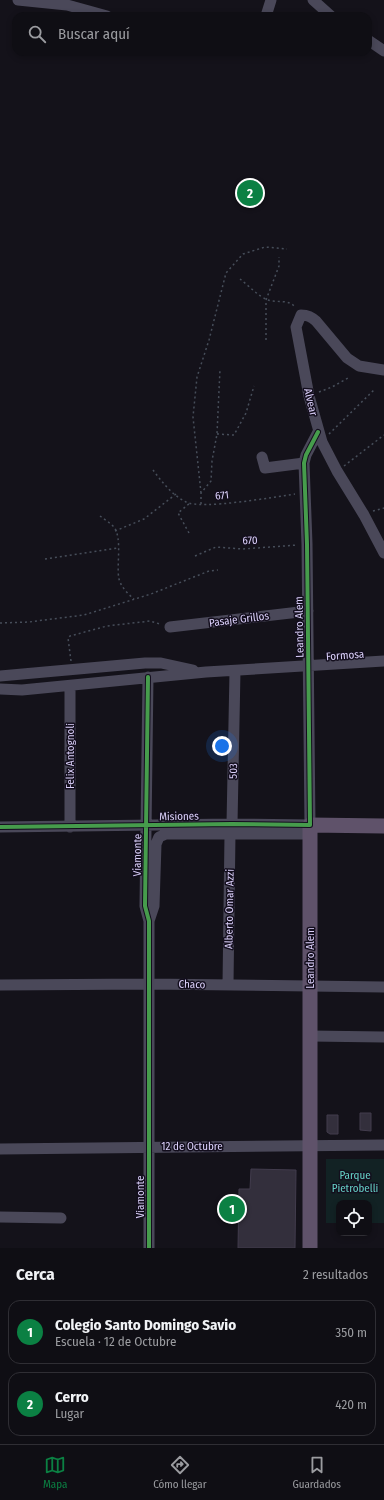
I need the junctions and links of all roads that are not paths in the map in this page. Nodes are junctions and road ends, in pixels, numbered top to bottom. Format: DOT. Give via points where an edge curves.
graph roads {
  1 [pos="18,0"];
  2 [pos="270,0"];
  3 [pos="313,0"];
  4 [pos="92,12"];
  5 [pos="267,12"];
  6 [pos="326,12"];
  7 [pos="372,43"];
  8 [pos="372,47"];
  9 [pos="382,49"];
  10 [pos="384,370"];
  11 [pos="320,437"];
  12 [pos="262,457"];
  13 [pos="304,463"];
  14 [pos="384,553"];
  15 [pos="308,611"];
  16 [pos="170,627"];
  17 [pos="384,661"];
  18 [pos="309,666"];
  19 [pos="235,670"];
  20 [pos="206,672"];
  21 [pos="0,676"];
  22 [pos="148,677"];
  23 [pos="70,686"];
  24 [pos="0,689"];
  25 [pos="147,826"];
  26 [pos="384,826"];
  27 [pos="0,827"];
  28 [pos="70,827"];
  29 [pos="231,829"];
  30 [pos="310,830"];
  31 [pos="159,837"];
  32 [pos="149,921"];
  33 [pos="149,984"];
  34 [pos="228,984"];
  35 [pos="0,985"];
  36 [pos="310,986"];
  37 [pos="384,987"];
  38 [pos="310,1036"];
  39 [pos="384,1037"];
  40 [pos="310,1145"];
  41 [pos="384,1145"];
  42 [pos="149,1146"];
  43 [pos="0,1149"];
  44 [pos="0,1217"];
  45 [pos="61,1218"];
  46 [pos="149,1248"];
  47 [pos="310,1248"];
  1 -- 4 [label="street" via="66,5"];
  2 -- 5 [label="street"];
  3 -- 6 [label="street"];
  7 -- 9 [label="street"];
  8 -- 9 [label="street"];
  10 -- 11 [label="street, Alvear" via="359,366 348,358 316,322 306,315 301,315 296,327 309,396"];
  11 -- 13 [label="street, Leandro Alem" via="306,455"];
  11 -- 14 [label="street, Alvear"];
  12 -- 13 [label="street" via="265,468"];
  13 -- 15 [label="street, Leandro Alem"];
  15 -- 16 [label="street, Pasaje Grillos"];
  15 -- 18 [label="street, Leandro Alem"];
  17 -- 18 [label="street, Formosa"];
  18 -- 19 [label="street, Formosa"];
  18 -- 30 [label="street, Leandro Alem"];
  19 -- 20 [label="street, Formosa"];
  19 -- 29 [label="street, 503"];
  20 -- 21 [label="street" via="161,663 145,663"];
  20 -- 22 [label="street, Formosa"];
  22 -- 23 [label="street, Formosa"];
  22 -- 25 [label="street, Viamonte"];
  23 -- 24 [label="street, Formosa"];
  23 -- 28 [label="street, Felix Antognoli"];
  25 -- 28 [label="street, Misiones"];
  25 -- 29 [label="street, Misiones"];
  25 -- 32 [label="street, Viamonte" via="145,906"];
  26 -- 30 [label="main road, Misiones"];
  27 -- 28 [label="street, Misiones"];
  29 -- 30 [label="street, Misiones"];
  29 -- 31 [label="street, Misiones" via="166,834"];
  29 -- 34 [label="street, Alberto Omar Azzi"];
  30 -- 36 [label="main road, Leandro Alem"];
  31 -- 32 [label="street, Viamonte" via="156,844 154,906"];
  32 -- 33 [label="street, Viamonte"];
  33 -- 34 [label="street, Chaco"];
  33 -- 35 [label="street, Chaco"];
  33 -- 42 [label="street, Viamonte"];
  34 -- 36 [label="street, Chaco"];
  36 -- 37 [label="street, Chaco"];
  36 -- 38 [label="main road, Leandro Alem"];
  38 -- 39 [label="street"];
  38 -- 40 [label="main road, Leandro Alem"];
  40 -- 41 [label="street, 12 de Octubre"];
  40 -- 42 [label="street, 12 de Octubre"];
  40 -- 47 [label="main road, Leandro Alem"];
  42 -- 43 [label="street, 12 de Octubre"];
  42 -- 46 [label="street, Viamonte"];
  44 -- 45 [label="street"];
}
